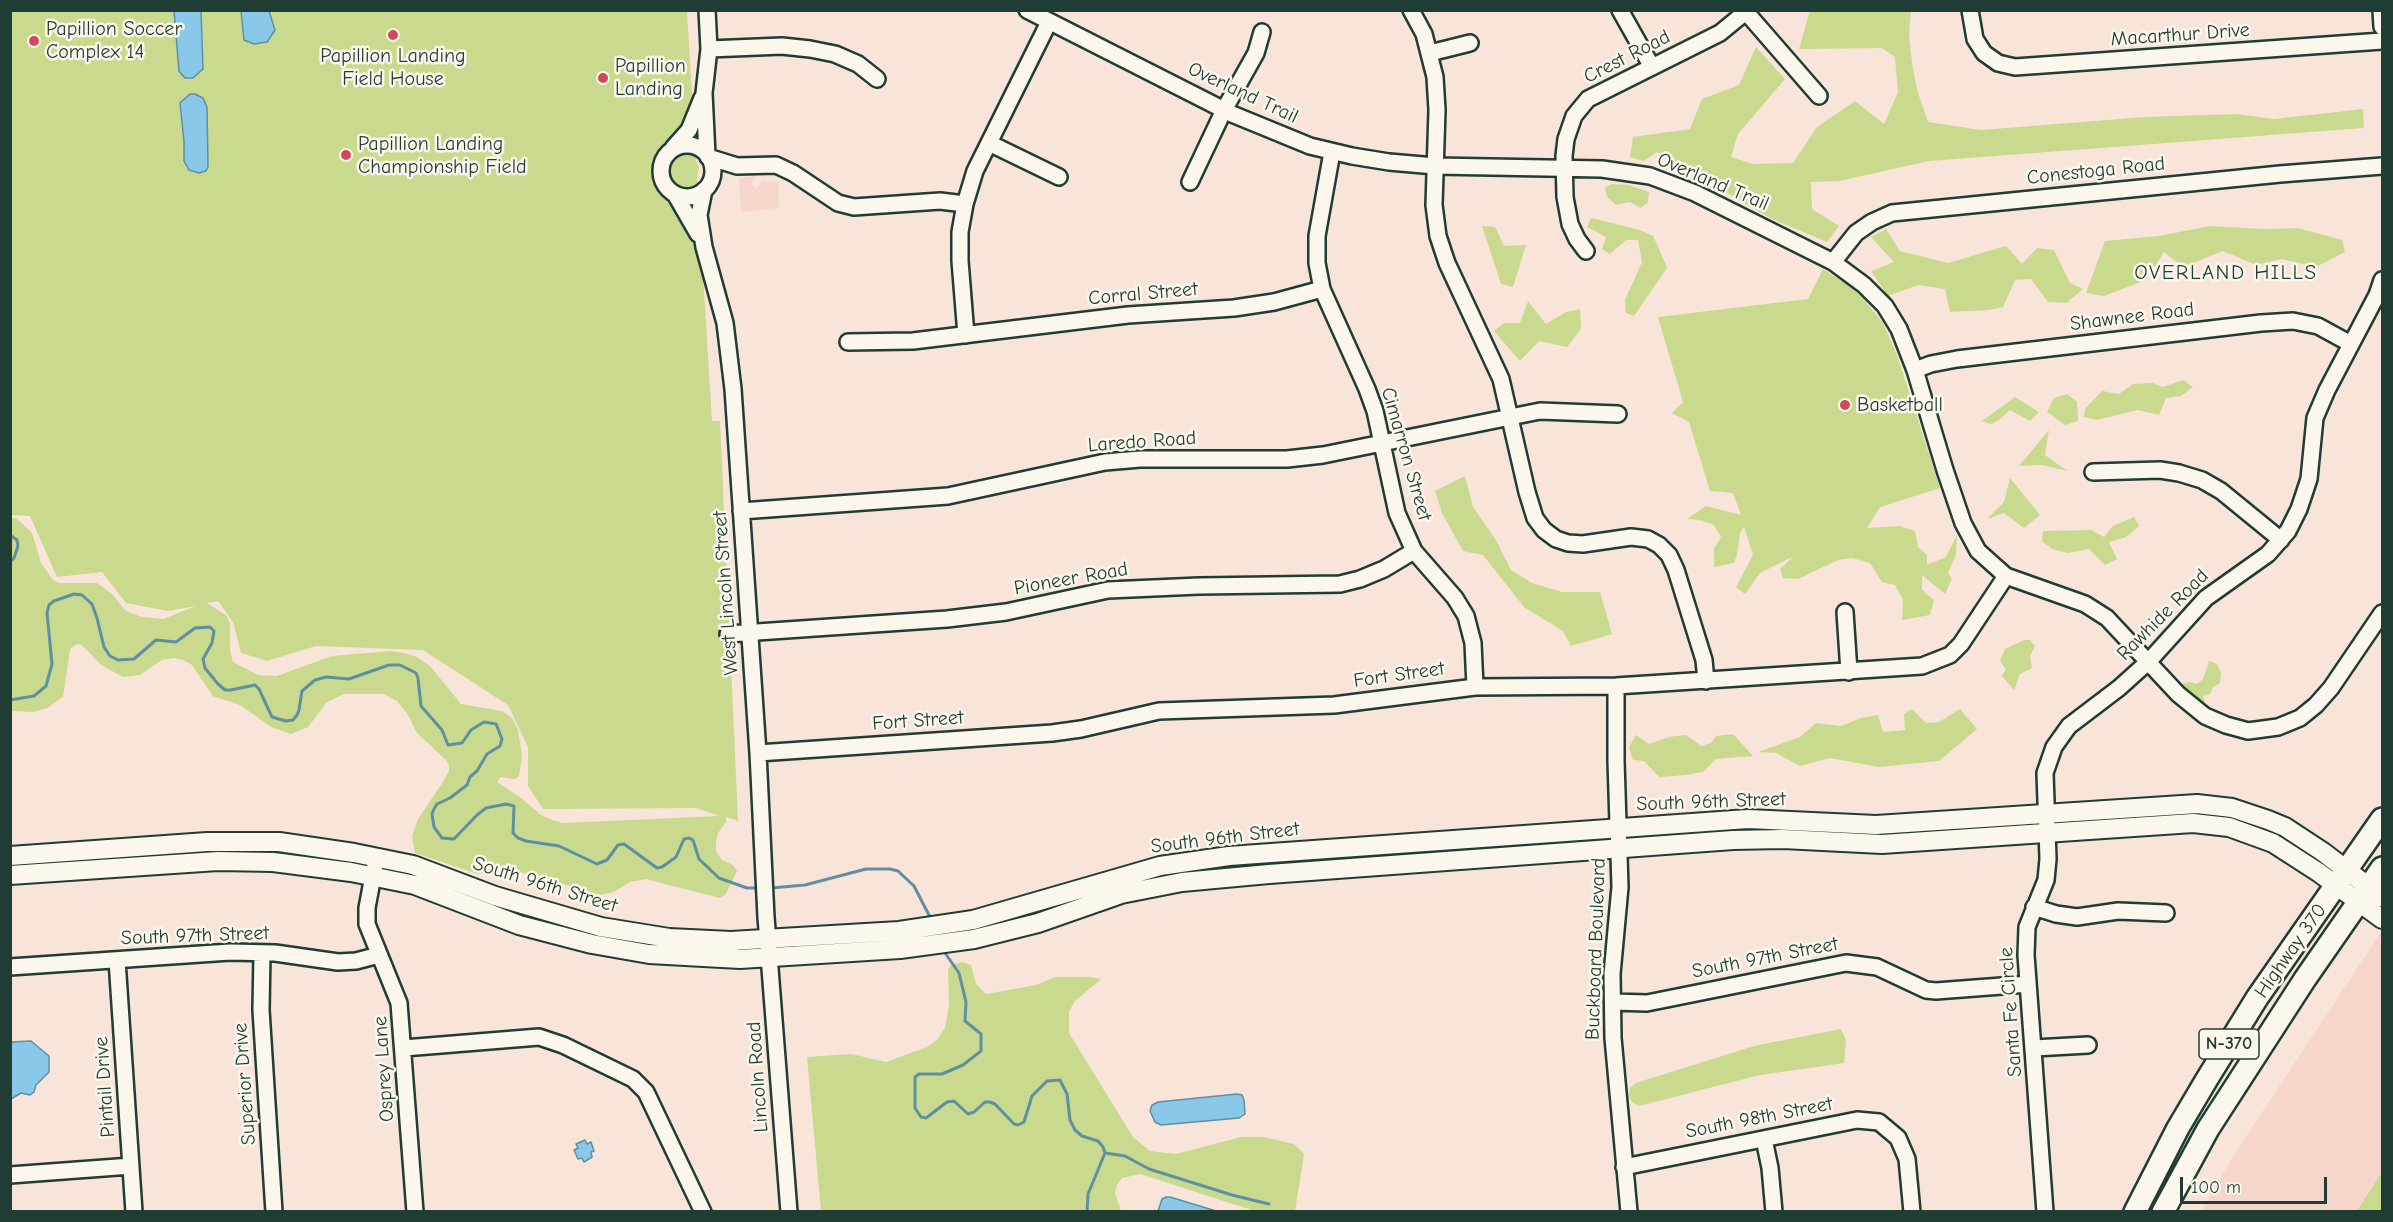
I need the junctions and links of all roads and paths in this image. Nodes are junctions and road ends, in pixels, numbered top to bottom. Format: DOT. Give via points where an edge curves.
graph roads {
  1 [pos="707,10"];
  2 [pos="1027,10"];
  3 [pos="1411,10"];
  4 [pos="1620,10"];
  5 [pos="1970,10"];
  6 [pos="2381,10"];
  7 [pos="1747,11"];
  8 [pos="1049,22"];
  9 [pos="2382,27"];
  10 [pos="1262,32"];
  11 [pos="2382,41"];
  12 [pos="1470,43"];
  13 [pos="708,49"];
  14 [pos="1430,53"];
  15 [pos="1652,67"];
  16 [pos="877,79"];
  17 [pos="704,93"];
  18 [pos="1819,96"];
  19 [pos="1224,110"];
  20 [pos="989,143"];
  21 [pos="673,148"];
  22 [pos="1332,152"];
  23 [pos="707,156"];
  24 [pos="737,166"];
  25 [pos="1436,166"];
  26 [pos="2382,166"];
  27 [pos="1563,167"];
  28 [pos="1059,177"];
  29 [pos="1190,182"];
  30 [pos="707,185"];
  31 [pos="675,194"];
  32 [pos="965,204"];
  33 [pos="704,247"];
  34 [pos="1586,251"];
  35 [pos="1833,262"];
  36 [pos="2382,280"];
  37 [pos="1322,289"];
  38 [pos="2380,296"];
  39 [pos="966,335"];
  40 [pos="848,342"];
  41 [pos="2351,344"];
  42 [pos="1915,369"];
  43 [pos="1618,414"];
  44 [pos="1510,417"];
  45 [pos="1382,445"];
  46 [pos="2093,472"];
  47 [pos="741,511"];
  48 [pos="2281,540"];
  49 [pos="1414,550"];
  50 [pos="2006,576"];
  51 [pos="1845,612"];
  52 [pos="2382,613"];
  53 [pos="750,632"];
  54 [pos="728,634"];
  55 [pos="2149,661"];
  56 [pos="1849,672"];
  57 [pos="1706,681"];
  58 [pos="1616,686"];
  59 [pos="1475,687"];
  60 [pos="758,753"];
  61 [pos="2382,819"];
  62 [pos="2046,823"];
  63 [pos="1619,828"];
  64 [pos="1620,850"];
  65 [pos="10,856"];
  66 [pos="376,858"];
  67 [pos="2382,868"];
  68 [pos="10,875"];
  69 [pos="373,876"];
  70 [pos="2356,889"];
  71 [pos="2034,907"];
  72 [pos="2166,913"];
  73 [pos="2382,919"];
  74 [pos="768,939"];
  75 [pos="262,953"];
  76 [pos="379,955"];
  77 [pos="770,957"];
  78 [pos="117,960"];
  79 [pos="10,967"];
  80 [pos="2028,984"];
  81 [pos="1613,1002"];
  82 [pos="2088,1044"];
  83 [pos="404,1048"];
  84 [pos="2034,1048"];
  85 [pos="1764,1139"];
  86 [pos="131,1166"];
  87 [pos="1624,1167"];
  88 [pos="10,1175"];
  89 [pos="134,1212"];
  90 [pos="274,1212"];
  91 [pos="415,1212"];
  92 [pos="703,1212"];
  93 [pos="789,1212"];
  94 [pos="1629,1212"];
  95 [pos="1773,1212"];
  96 [pos="1912,1212"];
  97 [pos="2045,1212"];
  98 [pos="2135,1212"];
  99 [pos="2163,1212"];
  1 -- 13 [label="street"];
  2 -- 8 [label="street, Overland Trail"];
  3 -- 14 [label="street"];
  4 -- 15 [label="street"];
  5 -- 11 [label="street, Macarthur Drive" via="1974,39 1984,53 1998,63 2015,67"];
  6 -- 9 [label="street"];
  7 -- 15 [label="street, Crest Road" via="1720,33"];
  7 -- 18 [label="street"];
  8 -- 19 [label="street, Overland Trail"];
  8 -- 20 [label="street"];
  10 -- 19 [label="street" via="1256,53"];
  12 -- 14 [label="street"];
  13 -- 16 [label="street" via="810,49 858,64"];
  13 -- 17 [label="street"];
  14 -- 25 [label="street" via="1437,110"];
  15 -- 27 [label="street, Crest Road" via="1588,99 1574,116"];
  17 -- 21 [label="street" via="689,130"];
  17 -- 23 [label="street"];
  19 -- 22 [label="street, Overland Trail" via="1276,134"];
  19 -- 29 [label="street"];
  20 -- 28 [label="street"];
  20 -- 32 [label="street"];
  21 -- 23 [label="street" via="692,146"];
  21 -- 31 [label="street" via="662,163 661,175"];
  22 -- 25 [label="street, Overland Trail"];
  22 -- 37 [label="street, Cimarron Street" via="1317,237"];
  23 -- 24 [label="street"];
  23 -- 30 [label="street" via="712,168"];
  24 -- 30 [label="street"];
  24 -- 32 [label="street" via="776,165 838,203 854,207 940,201"];
  25 -- 27 [label="street, Overland Trail"];
  25 -- 44 [label="street" via="1434,205 1438,236 1501,379"];
  26 -- 35 [label="street, Conestoga Road" via="1892,213 1856,233"];
  27 -- 34 [label="street, Crest Road" via="1570,225"];
  27 -- 35 [label="street, Overland Trail" via="1602,168 1650,176 1695,193"];
  30 -- 31 [label="street" via="687,197"];
  30 -- 33 [label="street, West Lincoln Street" via="699,215"];
  31 -- 33 [label="street, West Lincoln Street"];
  32 -- 39 [label="street" via="960,261"];
  33 -- 47 [label="street, West Lincoln Street" via="730,356"];
  35 -- 42 [label="street, Overland Trail" via="1885,306"];
  36 -- 38 [label="street, Rawhide Road"];
  37 -- 39 [label="street, Corral Street" via="1234,308 1128,315"];
  37 -- 45 [label="street, Cimarron Street" via="1367,389"];
  38 -- 41 [label="street, Rawhide Road"];
  39 -- 40 [label="street, Corral Street" via="913,342"];
  41 -- 42 [label="street, Shawnee Road" via="2318,326 2293,321 1958,359"];
  41 -- 48 [label="street, Rawhide Road" via="2315,418 2308,479 2299,509"];
  42 -- 50 [label="street, Overland Trail" via="1963,523 1978,550"];
  43 -- 44 [label="street, Laredo Road" via="1540,411"];
  44 -- 45 [label="street, Laredo Road"];
  44 -- 57 [label="street" via="1527,492 1535,518 1544,530 1568,543 1648,539 1669,555 1704,660"];
  45 -- 47 [label="street, Laredo Road" via="1287,459 1105,462 948,496"];
  45 -- 49 [label="street, Cimarron Street" via="1397,513"];
  46 -- 48 [label="street" via="2160,471 2202,480"];
  47 -- 53 [label="street, West Lincoln Street"];
  48 -- 55 [label="street, Rawhide Road" via="2268,554 2206,598"];
  49 -- 53 [label="street, Pioneer Road" via="1384,569 1340,584 1117,589 1006,612 948,619"];
  49 -- 59 [label="street, Cimarron Street" via="1466,616 1473,643"];
  50 -- 55 [label="street, Overland Trail" via="2085,604 2106,618"];
  50 -- 56 [label="street, Fort Street" via="1970,634 1950,655 1922,666"];
  51 -- 56 [label="street"];
  52 -- 55 [label="street, Overland Trail" via="2316,705 2300,718 2278,727 2248,730 2205,716 2178,694"];
  53 -- 54 [label="street, Pioneer Road"];
  53 -- 60 [label="street, West Lincoln Street"];
  55 -- 62 [label="street, Rawhide Road" via="2069,726 2054,747 2045,773"];
  56 -- 57 [label="street, Fort Street"];
  57 -- 58 [label="street, Fort Street"];
  58 -- 59 [label="street, Fort Street"];
  58 -- 63 [label="street, Buckboard Boulevard"];
  59 -- 60 [label="street, Fort Street" via="1334,705 1159,711 1052,733"];
  60 -- 74 [label="street, West Lincoln Street"];
  61 -- 70 [label="highway, Highway 370 / N-370"];
  62 -- 63 [label="main road, South 96th Street" via="1876,825 1748,819"];
  62 -- 64 [label="main road, South 96th Street" via="1882,844 1733,840"];
  62 -- 70 [label="main road, South 96th Street" via="2174,805 2216,805 2285,827"];
  62 -- 71 [label="street, Santa Fe Circle" via="2046,880"];
  63 -- 64 [label="street, Buckboard Boulevard"];
  63 -- 74 [label="main road, South 96th Street" via="1229,856 1160,866 973,920 899,931"];
  64 -- 77 [label="main road, South 96th Street" via="1182,882 1121,894 1038,923 974,939 900,949"];
  64 -- 81 [label="street, Buckboard Boulevard"];
  65 -- 66 [label="main road, South 96th Street" via="207,842 267,842"];
  66 -- 69 [label="street, Osprey Lane"];
  66 -- 74 [label="main road, South 96th Street" via="413,865 495,896 634,934 704,941"];
  67 -- 70 [label="highway, Highway 370 / N-370"];
  68 -- 69 [label="main road, South 96th Street" via="218,861 273,862"];
  69 -- 76 [label="street, Osprey Lane" via="367,924"];
  69 -- 77 [label="main road, South 96th Street" via="415,885 519,925 603,947 682,958"];
  70 -- 73 [label="main road, South 96th Street"];
  70 -- 98 [label="highway, Highway 370 / N-370" via="2258,998 2178,1128"];
  70 -- 99 [label="highway" via="2231,1072 2208,1129"];
  71 -- 72 [label="street" via="2077,917 2118,911"];
  71 -- 80 [label="street, Santa Fe Circle" via="2027,927"];
  74 -- 77 [label="street, Lincoln Road"];
  75 -- 76 [label="street, South 97th Street" via="338,962"];
  75 -- 78 [label="street, South 97th Street"];
  75 -- 90 [label="street, Superior Drive" via="261,1010"];
  76 -- 83 [label="street, Osprey Lane" via="399,1003"];
  77 -- 93 [label="street, Lincoln Road"];
  78 -- 79 [label="street, South 97th Street"];
  78 -- 86 [label="street, Pintail Drive"];
  80 -- 81 [label="street, South 97th Street" via="1926,990 1877,967 1846,963 1656,1001"];
  80 -- 84 [label="street, Santa Fe Circle"];
  81 -- 87 [label="street, Buckboard Boulevard"];
  82 -- 84 [label="street"];
  83 -- 91 [label="street, Osprey Lane"];
  83 -- 92 [label="street" via="539,1037 639,1083"];
  84 -- 97 [label="street, Santa Fe Circle"];
  85 -- 87 [label="street, South 98th Street"];
  85 -- 95 [label="street"];
  85 -- 96 [label="street, South 98th Street" via="1857,1120 1879,1122 1898,1138 1907,1159"];
  86 -- 88 [label="street"];
  86 -- 89 [label="street, Pintail Drive"];
  87 -- 94 [label="street, Buckboard Boulevard"];
}
